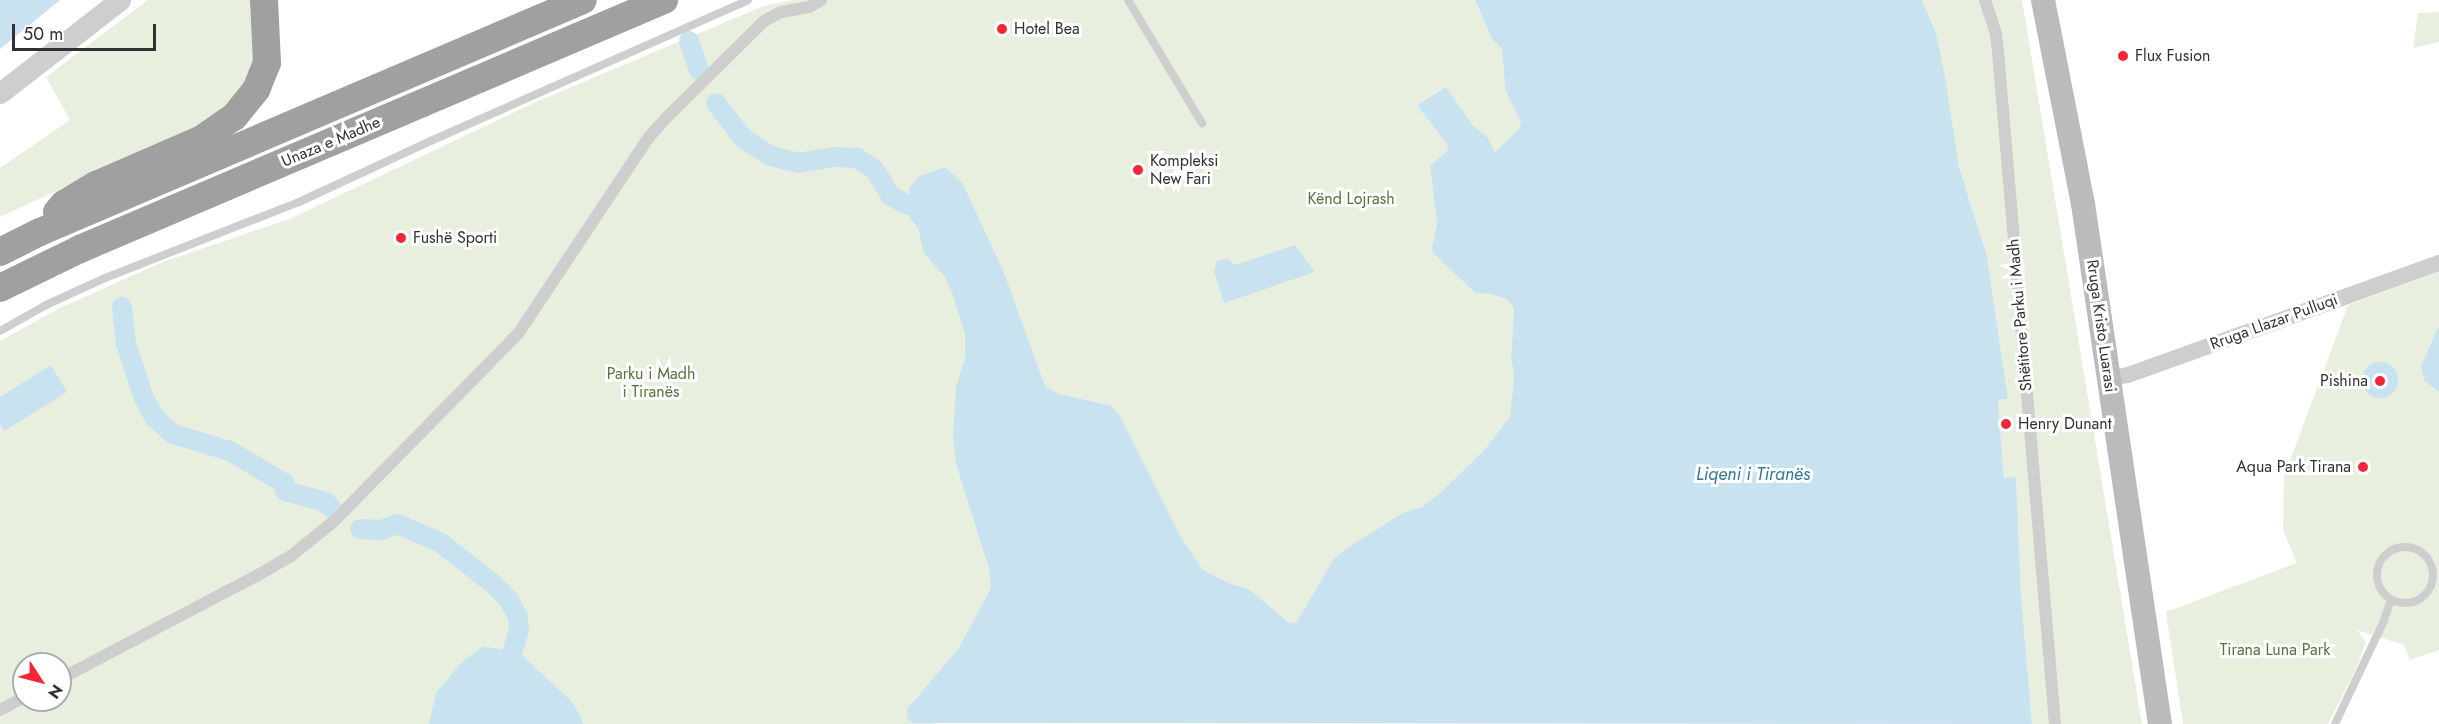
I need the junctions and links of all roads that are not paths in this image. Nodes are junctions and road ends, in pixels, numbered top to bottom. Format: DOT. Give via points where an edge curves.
graph roads {
  1 [pos="120,0"];
  2 [pos="264,0"];
  3 [pos="583,0"];
  4 [pos="664,0"];
  5 [pos="748,0"];
  6 [pos="821,0"];
  7 [pos="1128,0"];
  8 [pos="1985,0"];
  9 [pos="2043,0"];
  10 [pos="0,93"];
  11 [pos="1202,123"];
  12 [pos="299,202"];
  13 [pos="304,213"];
  14 [pos="16,240"];
  15 [pos="2439,263"];
  16 [pos="0,288"];
  17 [pos="0,331"];
  18 [pos="2108,379"];
  19 [pos="2391,600"];
  20 [pos="72,673"];
  21 [pos="2055,724"];
  22 [pos="2160,724"];
  23 [pos="2335,724"];
  1 -- 10 [label="street"];
  2 -- 14 [label="highway" via="267,63 256,90 234,117 202,139 96,185"];
  3 -- 14 [label="highway, Unaza e Madhe"];
  4 -- 16 [label="highway, Unaza e Madhe" via="124,230"];
  5 -- 12 [label="lane"];
  6 -- 20 [label="street" via="764,21 665,119 649,137 518,334 333,522 291,556"];
  7 -- 11 [label="lane"];
  8 -- 21 [label="street, Shëtitore Parku i Madh" via="1998,52"];
  9 -- 18 [label="main road, Rruga Kristo Luarasi" via="2077,166"];
  12 -- 13 [label="lane"];
  12 -- 17 [label="lane" via="105,278"];
  15 -- 18 [label="street, Rruga Llazar Pulluqi"];
  18 -- 22 [label="main road, Rruga Kristo Luarasi"];
  19 -- 19 [label="lane" via="2414,602 2431,587 2431,564 2420,551 2394,549 2381,561 2378,583"];
  19 -- 23 [label="lane"];
}
